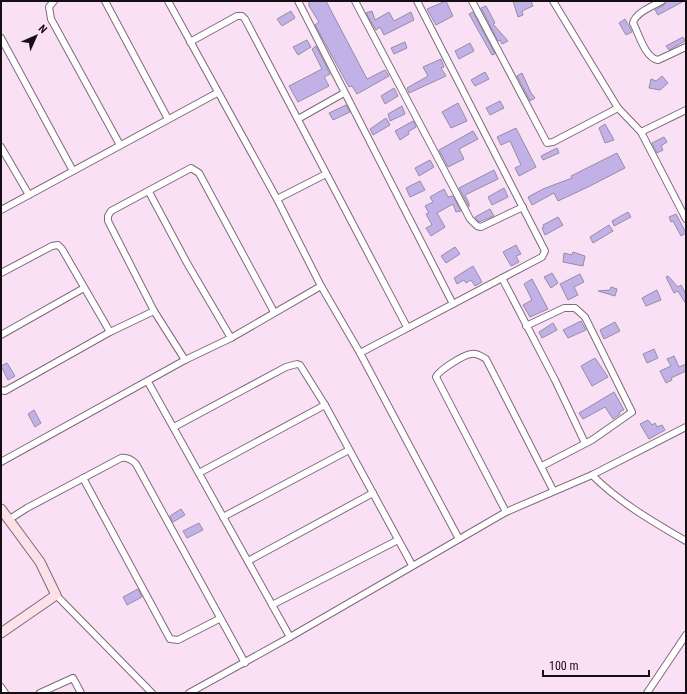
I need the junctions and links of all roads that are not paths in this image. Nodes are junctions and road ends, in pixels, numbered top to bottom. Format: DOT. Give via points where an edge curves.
graph roads {
  1 [pos="54,1"];
  2 [pos="105,1"];
  3 [pos="168,1"];
  4 [pos="298,1"];
  5 [pos="355,1"];
  6 [pos="417,1"];
  7 [pos="472,1"];
  8 [pos="662,1"];
  9 [pos="554,2"];
  10 [pos="1,38"];
  11 [pos="190,42"];
  12 [pos="686,47"];
  13 [pos="217,93"];
  14 [pos="344,93"];
  15 [pos="618,108"];
  16 [pos="686,110"];
  17 [pos="168,119"];
  18 [pos="298,119"];
  19 [pos="641,132"];
  20 [pos="120,145"];
  21 [pos="1,147"];
  22 [pos="73,171"];
  23 [pos="326,174"];
  24 [pos="149,192"];
  25 [pos="29,194"];
  26 [pos="277,199"];
  27 [pos="523,207"];
  28 [pos="1,210"];
  29 [pos="686,219"];
  30 [pos="1,273"];
  31 [pos="502,278"];
  32 [pos="321,286"];
  33 [pos="84,288"];
  34 [pos="453,304"];
  35 [pos="154,311"];
  36 [pos="274,312"];
  37 [pos="526,326"];
  38 [pos="406,327"];
  39 [pos="110,332"];
  40 [pos="1,335"];
  41 [pos="231,338"];
  42 [pos="360,353"];
  43 [pos="185,360"];
  44 [pos="148,382"];
  45 [pos="1,390"];
  46 [pos="325,405"];
  47 [pos="686,426"];
  48 [pos="174,427"];
  49 [pos="585,444"];
  50 [pos="349,450"];
  51 [pos="1,462"];
  52 [pos="542,466"];
  53 [pos="199,473"];
  54 [pos="592,475"];
  55 [pos="83,478"];
  56 [pos="553,490"];
  57 [pos="373,493"];
  58 [pos="1,509"];
  59 [pos="506,512"];
  60 [pos="224,517"];
  61 [pos="8,520"];
  62 [pos="459,539"];
  63 [pos="398,540"];
  64 [pos="686,541"];
  65 [pos="248,561"];
  66 [pos="412,565"];
  67 [pos="56,595"];
  68 [pos="272,605"];
  69 [pos="219,619"];
  70 [pos="1,633"];
  71 [pos="686,635"];
  72 [pos="290,637"];
  73 [pos="244,663"];
  74 [pos="1,687"];
  75 [pos="5,693"];
  76 [pos="40,693"];
  77 [pos="81,693"];
  78 [pos="152,693"];
  79 [pos="189,693"];
  80 [pos="647,693"];
  1 -- 20 [label="street" via="49,7 51,19"];
  2 -- 17 [label="street"];
  3 -- 11 [label="street"];
  4 -- 14 [label="street"];
  5 -- 27 [label="street" via="470,219 481,227"];
  6 -- 27 [label="street"];
  7 -- 15 [label="street" via="548,143"];
  8 -- 12 [label="street" via="642,12 634,20 648,54 658,60"];
  9 -- 15 [label="street"];
  10 -- 22 [label="street"];
  11 -- 13 [label="street"];
  11 -- 18 [label="street" via="242,16"];
  13 -- 17 [label="street"];
  13 -- 26 [label="street"];
  14 -- 18 [label="street"];
  14 -- 34 [label="street"];
  15 -- 19 [label="street"];
  16 -- 19 [label="street"];
  17 -- 20 [label="street"];
  18 -- 23 [label="street"];
  19 -- 29 [label="street"];
  20 -- 22 [label="street"];
  21 -- 25 [label="street"];
  22 -- 25 [label="street"];
  23 -- 26 [label="street"];
  23 -- 38 [label="street"];
  24 -- 35 [label="street" via="111,211 108,221"];
  24 -- 36 [label="street" via="190,168 197,170"];
  24 -- 41 [label="street"];
  25 -- 28 [label="street"];
  26 -- 32 [label="street"];
  27 -- 31 [label="street" via="545,251 542,257"];
  30 -- 33 [label="street" via="58,245"];
  31 -- 34 [label="street"];
  31 -- 37 [label="street"];
  32 -- 36 [label="street"];
  32 -- 42 [label="street"];
  33 -- 39 [label="street"];
  33 -- 40 [label="street"];
  34 -- 38 [label="street"];
  35 -- 39 [label="street"];
  35 -- 43 [label="street"];
  36 -- 41 [label="street"];
  37 -- 49 [label="street"];
  37 -- 49 [label="street" via="564,308 575,308 585,317 632,412"];
  38 -- 42 [label="street"];
  39 -- 45 [label="street" via="5,391"];
  41 -- 43 [label="street"];
  42 -- 62 [label="street"];
  43 -- 44 [label="street"];
  44 -- 48 [label="street"];
  44 -- 51 [label="street"];
  46 -- 48 [label="street" via="303,367 297,364 286,367"];
  46 -- 50 [label="street"];
  46 -- 53 [label="street"];
  47 -- 54 [label="street"];
  48 -- 53 [label="street"];
  49 -- 52 [label="street"];
  50 -- 57 [label="street"];
  50 -- 60 [label="street"];
  52 -- 56 [label="street"];
  52 -- 59 [label="street" via="486,359 477,354 468,354 437,375"];
  53 -- 60 [label="street"];
  54 -- 56 [label="street"];
  54 -- 64 [label="street" via="618,497"];
  55 -- 61 [label="street"];
  55 -- 69 [label="street" via="121,458 126,457 136,464"];
  55 -- 69 [label="street" via="170,639 178,640"];
  56 -- 59 [label="street"];
  57 -- 63 [label="street"];
  57 -- 65 [label="street"];
  58 -- 61 [label="street"];
  59 -- 62 [label="street"];
  60 -- 65 [label="street"];
  61 -- 67 [label="street" via="40,562"];
  62 -- 66 [label="street"];
  63 -- 66 [label="street"];
  63 -- 68 [label="street"];
  65 -- 68 [label="street"];
  66 -- 72 [label="street"];
  67 -- 70 [label="street"];
  67 -- 78 [label="street"];
  68 -- 72 [label="street"];
  69 -- 73 [label="street"];
  71 -- 80 [label="street"];
  72 -- 73 [label="street"];
  73 -- 79 [label="street"];
  74 -- 75 [label="street"];
  76 -- 77 [label="street" via="73,678"];
}
